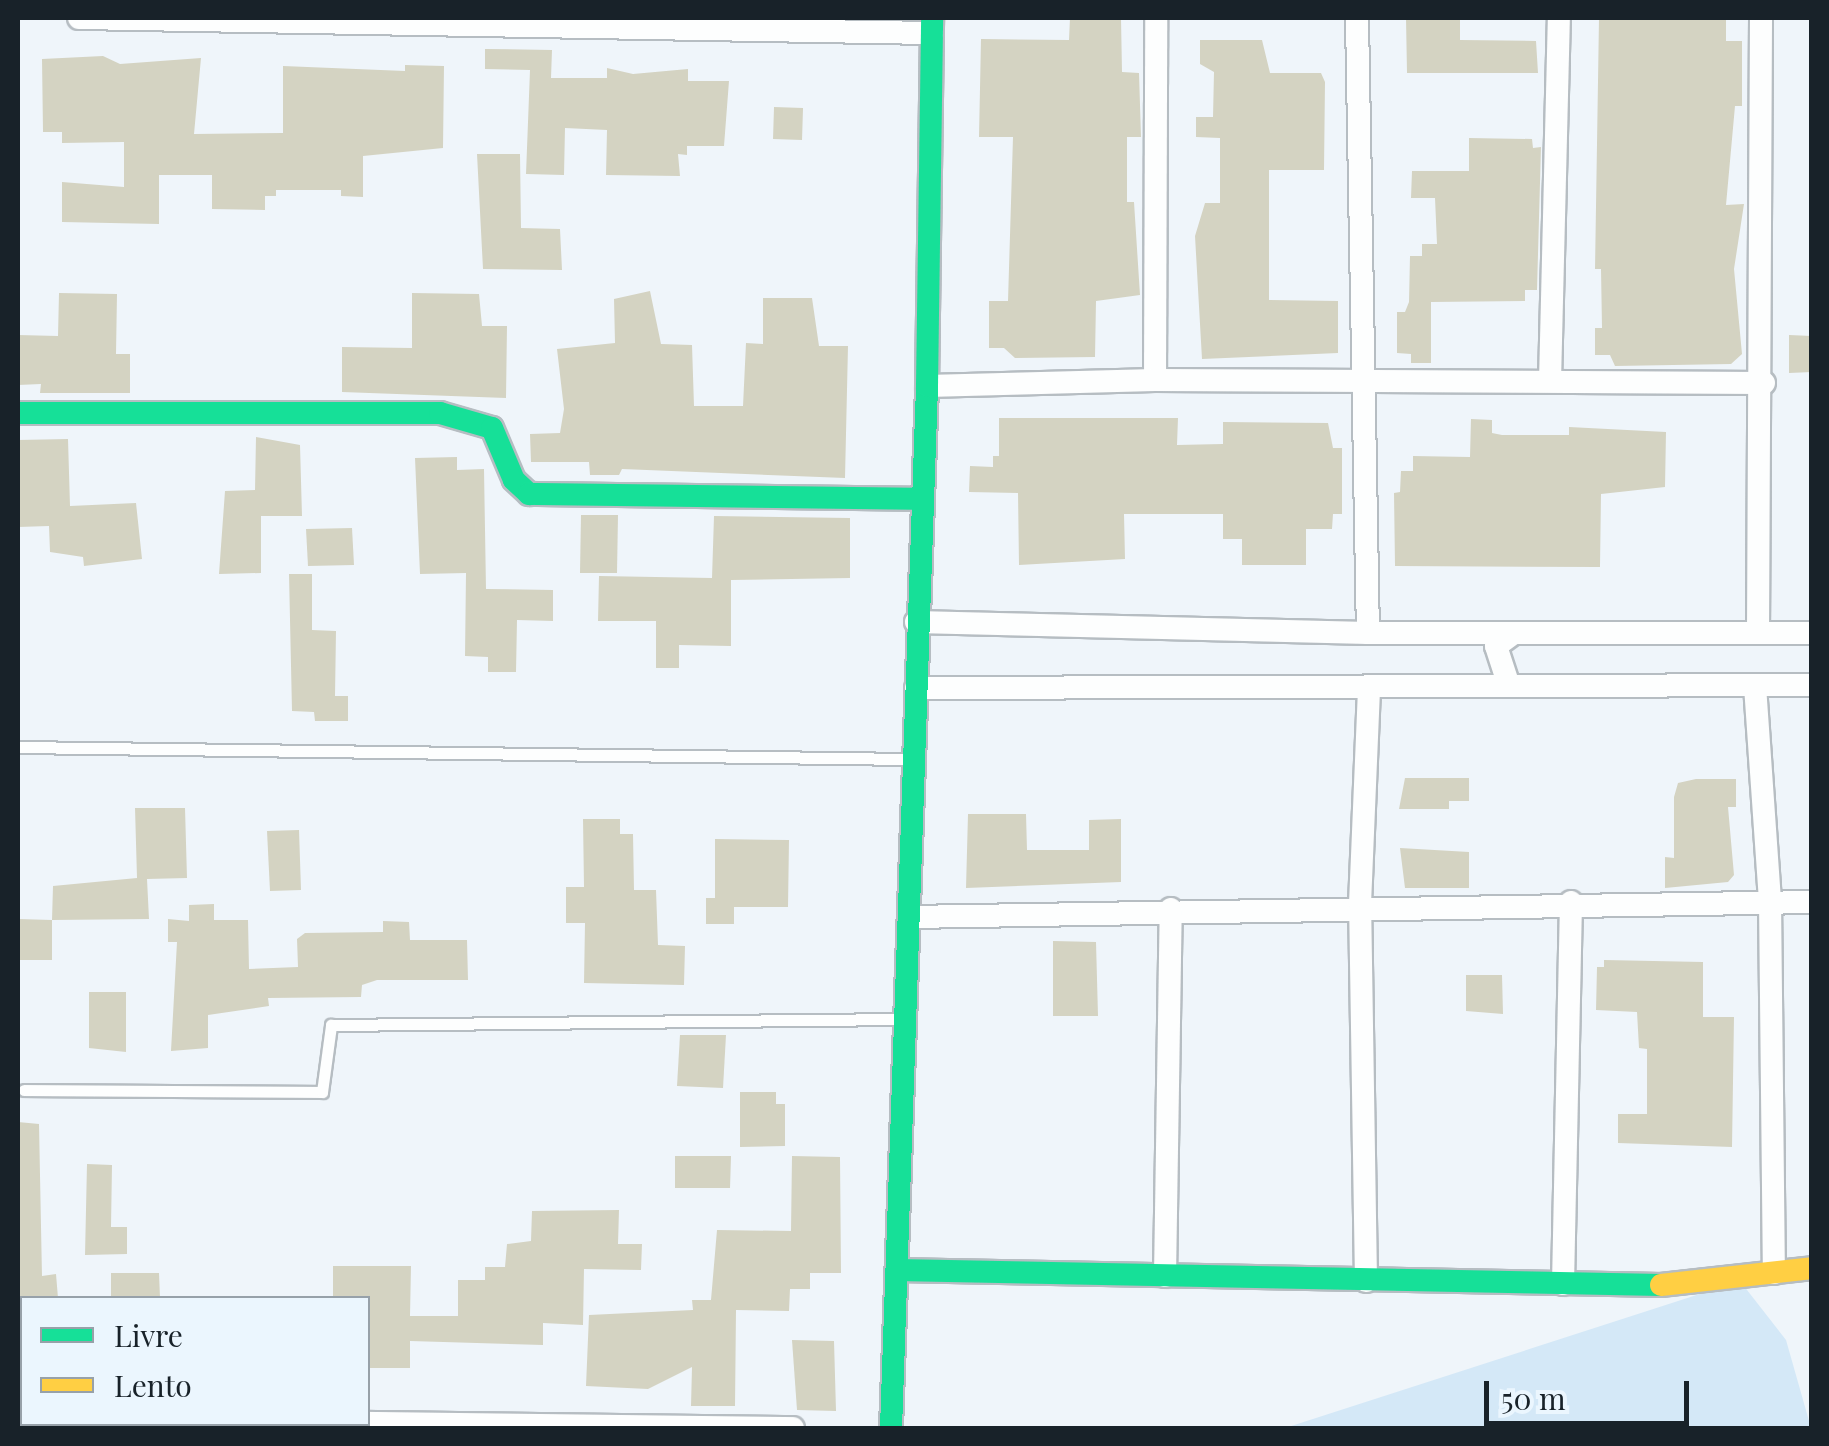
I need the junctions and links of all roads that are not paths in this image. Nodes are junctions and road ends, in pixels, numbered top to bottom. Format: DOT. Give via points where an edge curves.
graph roads {
  1 [pos="78,18"];
  2 [pos="1156,18"];
  3 [pos="1356,18"];
  4 [pos="1560,18"];
  5 [pos="1760,18"];
  6 [pos="932,25"];
  7 [pos="1155,380"];
  8 [pos="1360,381"];
  9 [pos="1550,381"];
  10 [pos="1764,382"];
  11 [pos="927,386"];
  12 [pos="18,413"];
  13 [pos="923,499"];
  14 [pos="916,622"];
  15 [pos="1368,633"];
  16 [pos="1514,633"];
  17 [pos="1758,633"];
  18 [pos="1812,633"];
  19 [pos="1812,684"];
  20 [pos="1369,686"];
  21 [pos="1509,686"];
  22 [pos="1755,686"];
  23 [pos="916,688"];
  24 [pos="18,748"];
  25 [pos="914,759"];
  26 [pos="1770,900"];
  27 [pos="1571,902"];
  28 [pos="1812,902"];
  29 [pos="1360,904"];
  30 [pos="1171,909"];
  31 [pos="909,916"];
  32 [pos="905,1019"];
  33 [pos="24,1090"];
  34 [pos="1812,1268"];
  35 [pos="896,1270"];
  36 [pos="1774,1273"];
  37 [pos="1165,1276"];
  38 [pos="1366,1281"];
  39 [pos="1563,1284"];
  40 [pos="370,1423"];
  41 [pos="794,1428"];
  42 [pos="891,1428"];
  1 -- 6 [label="street"];
  2 -- 7 [label="street"];
  3 -- 8 [label="street"];
  4 -- 9 [label="street"];
  5 -- 10 [label="street"];
  6 -- 11 [label="street"];
  7 -- 8 [label="street"];
  7 -- 11 [label="street"];
  8 -- 9 [label="street"];
  8 -- 15 [label="street"];
  9 -- 10 [label="street"];
  10 -- 17 [label="street"];
  11 -- 13 [label="street"];
  12 -- 13 [label="street" via="440,413 492,428 514,480 529,494"];
  13 -- 14 [label="street"];
  14 -- 15 [label="street"];
  14 -- 23 [label="street"];
  15 -- 16 [label="street"];
  16 -- 17 [label="street"];
  16 -- 21 [label="street" via="1496,646"];
  17 -- 18 [label="street"];
  19 -- 22 [label="street"];
  20 -- 21 [label="street"];
  20 -- 23 [label="street"];
  20 -- 29 [label="street"];
  21 -- 22 [label="street"];
  22 -- 26 [label="street"];
  23 -- 25 [label="street"];
  24 -- 25 [label="lane"];
  25 -- 31 [label="street"];
  26 -- 27 [label="street"];
  26 -- 28 [label="street"];
  26 -- 36 [label="street"];
  27 -- 29 [label="street"];
  27 -- 39 [label="street"];
  29 -- 30 [label="street"];
  29 -- 38 [label="street"];
  30 -- 31 [label="street"];
  30 -- 37 [label="street"];
  31 -- 32 [label="street"];
  32 -- 33 [label="lane" via="331,1024 322,1092"];
  32 -- 35 [label="street"];
  34 -- 36 [label="street"];
  35 -- 37 [label="street"];
  35 -- 42 [label="street"];
  36 -- 39 [label="street" via="1676,1286"];
  37 -- 38 [label="street"];
  38 -- 39 [label="street"];
  40 -- 41 [label="street"];
}
